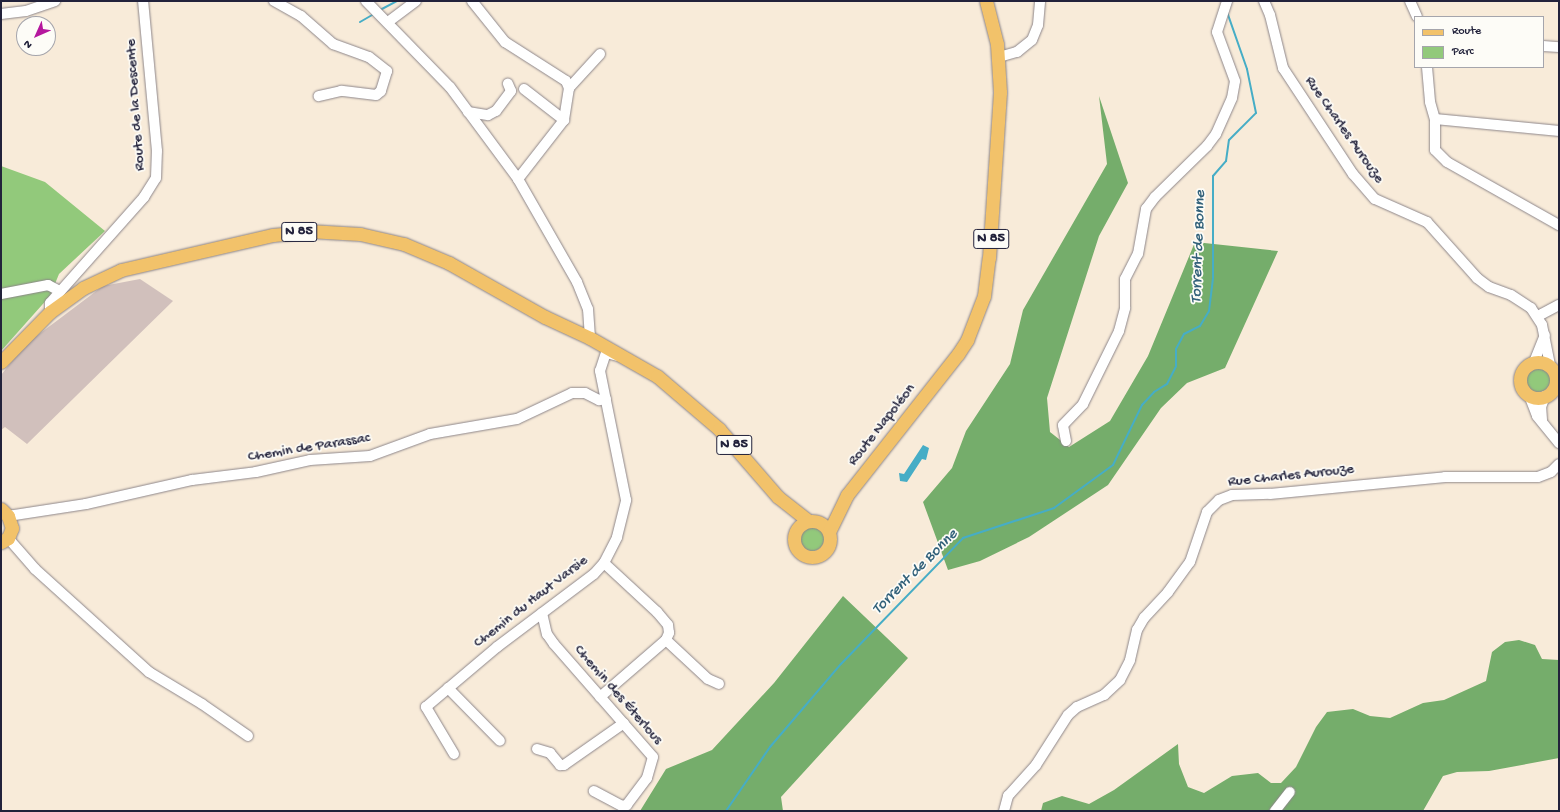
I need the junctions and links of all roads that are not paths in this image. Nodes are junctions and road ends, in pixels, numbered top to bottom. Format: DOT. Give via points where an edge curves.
graph roads {
  1 [pos="55,1"];
  2 [pos="143,1"];
  3 [pos="274,1"];
  4 [pos="366,1"];
  5 [pos="416,1"];
  6 [pos="472,1"];
  7 [pos="986,1"];
  8 [pos="1040,1"];
  9 [pos="1264,1"];
  10 [pos="1410,1"];
  11 [pos="1227,4"];
  12 [pos="1,14"];
  13 [pos="1417,16"];
  14 [pos="388,22"];
  15 [pos="1544,46"];
  16 [pos="1559,47"];
  17 [pos="998,50"];
  18 [pos="600,54"];
  19 [pos="1428,68"];
  20 [pos="508,84"];
  21 [pos="569,88"];
  22 [pos="524,89"];
  23 [pos="319,96"];
  24 [pos="468,112"];
  25 [pos="1435,119"];
  26 [pos="564,120"];
  27 [pos="1559,131"];
  28 [pos="518,179"];
  29 [pos="1559,225"];
  30 [pos="60,291"];
  31 [pos="1,294"];
  32 [pos="1559,305"];
  33 [pos="50,312"];
  34 [pos="1538,316"];
  35 [pos="545,317"];
  36 [pos="1545,335"];
  37 [pos="590,338"];
  38 [pos="605,355"];
  39 [pos="1,362"];
  40 [pos="1534,362"];
  41 [pos="639,364"];
  42 [pos="1554,370"];
  43 [pos="1552,391"];
  44 [pos="1529,395"];
  45 [pos="606,399"];
  46 [pos="685,399"];
  47 [pos="1543,426"];
  48 [pos="1066,441"];
  49 [pos="1559,443"];
  50 [pos="1559,464"];
  51 [pos="847,495"];
  52 [pos="778,497"];
  53 [pos="5,513"];
  54 [pos="812,521"];
  55 [pos="796,532"];
  56 [pos="829,532"];
  57 [pos="4,540"];
  58 [pos="604,563"];
  59 [pos="542,613"];
  60 [pos="666,640"];
  61 [pos="719,684"];
  62 [pos="448,688"];
  63 [pos="600,697"];
  64 [pos="624,723"];
  65 [pos="248,736"];
  66 [pos="500,741"];
  67 [pos="537,749"];
  68 [pos="454,754"];
  69 [pos="594,791"];
  70 [pos="1290,792"];
  71 [pos="1004,811"];
  72 [pos="1276,811"];
  1 -- 12 [label="street" via="26,11"];
  2 -- 30 [label="street, Route de la Descente" via="157,151 156,178 144,197"];
  3 -- 23 [label="street" via="301,16 333,44 369,57 387,71 381,91 376,95 341,91"];
  4 -- 14 [label="street"];
  5 -- 14 [label="street"];
  6 -- 21 [label="street" via="505,42 566,81"];
  7 -- 17 [label="main road, N 85"];
  8 -- 17 [label="street" via="1038,25 1032,40 1017,52"];
  9 -- 34 [label="street, Rue Charles Aurouze" via="1285,72 1365,190 1385,205 1427,222 1477,278 1489,287 1522,301"];
  10 -- 13 [label="street"];
  11 -- 48 [label="street" via="1217,26 1217,32 1235,81 1232,98 1216,134 1207,146 1146,209 1138,254 1124,284 1121,326 1083,404 1063,425"];
  14 -- 24 [label="street" via="436,72"];
  15 -- 16 [label="street"];
  17 -- 51 [label="main road, Route Napoléon / N 85" via="1000,84 989,258 984,296 967,340"];
  18 -- 21 [label="street"];
  19 -- 25 [label="street" via="1430,102"];
  20 -- 24 [label="street" via="512,91 496,111 488,115"];
  21 -- 26 [label="street"];
  22 -- 26 [label="street"];
  24 -- 28 [label="street"];
  25 -- 27 [label="street"];
  25 -- 29 [label="street" via="1435,150 1447,162"];
  26 -- 28 [label="street"];
  28 -- 37 [label="street" via="577,282 588,309"];
  30 -- 31 [label="street" via="48,285"];
  30 -- 33 [label="street, Route de la Descente" via="50,303"];
  32 -- 34 [label="street"];
  33 -- 35 [label="main road, N 85" via="83,288 121,270 249,239 292,232 332,231 384,238 428,253"];
  33 -- 39 [label="main road, N 85"];
  34 -- 36 [label="street, Rue Charles Aurouze"];
  35 -- 37 [label="main road, N 85"];
  35 -- 38 [label="main road, N 85"];
  36 -- 40 [label="street"];
  36 -- 42 [label="street, Rue Charles Aurouze"];
  37 -- 41 [label="main road, N 85"];
  38 -- 41 [label="street" via="609,353"];
  38 -- 45 [label="street, Chemin du Haut Varsie" via="600,371"];
  38 -- 46 [label="main road, N 85"];
  40 -- 42 [label="main road"];
  40 -- 44 [label="main road" via="1525,367 1520,376 1521,388"];
  41 -- 46 [label="main road, N 85"];
  42 -- 43 [label="main road" via="1556,381"];
  43 -- 44 [label="main road" via="1537,398"];
  43 -- 47 [label="street" via="1541,407"];
  44 -- 47 [label="street"];
  45 -- 53 [label="street, Chemin de Parassac" via="599,400 585,393 572,393 517,419 430,434 370,456 310,460 256,472 192,480 86,504"];
  45 -- 58 [label="street, Chemin du Haut Varsie" via="626,500 623,522"];
  46 -- 52 [label="main road, N 85" via="727,437"];
  47 -- 49 [label="street"];
  50 -- 71 [label="street, Rue Charles Aurouze" via="1551,472 1538,477 1430,479 1270,494 1232,495 1218,500 1207,512 1190,562 1140,624 1130,660 1120,680 1104,695 1077,707 1068,715 1036,765 1008,796"];
  51 -- 54 [label="main road, Route Napoléon / N 85"];
  51 -- 56 [label="main road, Route Napoléon / N 85"];
  52 -- 54 [label="main road, N 85"];
  52 -- 55 [label="main road, N 85"];
  53 -- 57 [label="main road" via="12,528"];
  54 -- 55 [label="main road"];
  54 -- 56 [label="main road"];
  55 -- 56 [label="main road" via="797,549 812,558 827,551 831,541"];
  57 -- 65 [label="street" via="145,669"];
  58 -- 59 [label="street, Chemin du Haut Varsie" via="594,574"];
  58 -- 60 [label="street" via="668,625"];
  59 -- 62 [label="street, Chemin du Haut Varsie"];
  59 -- 63 [label="street, Chemin des Éterlous" via="547,634"];
  60 -- 61 [label="street" via="708,679"];
  60 -- 63 [label="street"];
  62 -- 66 [label="street"];
  62 -- 68 [label="street, Chemin du Haut Varsie" via="426,707"];
  63 -- 64 [label="street, Chemin des Éterlous"];
  64 -- 67 [label="street" via="564,765 560,765 550,753"];
  64 -- 69 [label="street, Chemin des Éterlous" via="653,757 652,766 627,805 622,806"];
  70 -- 72 [label="street"];
}
